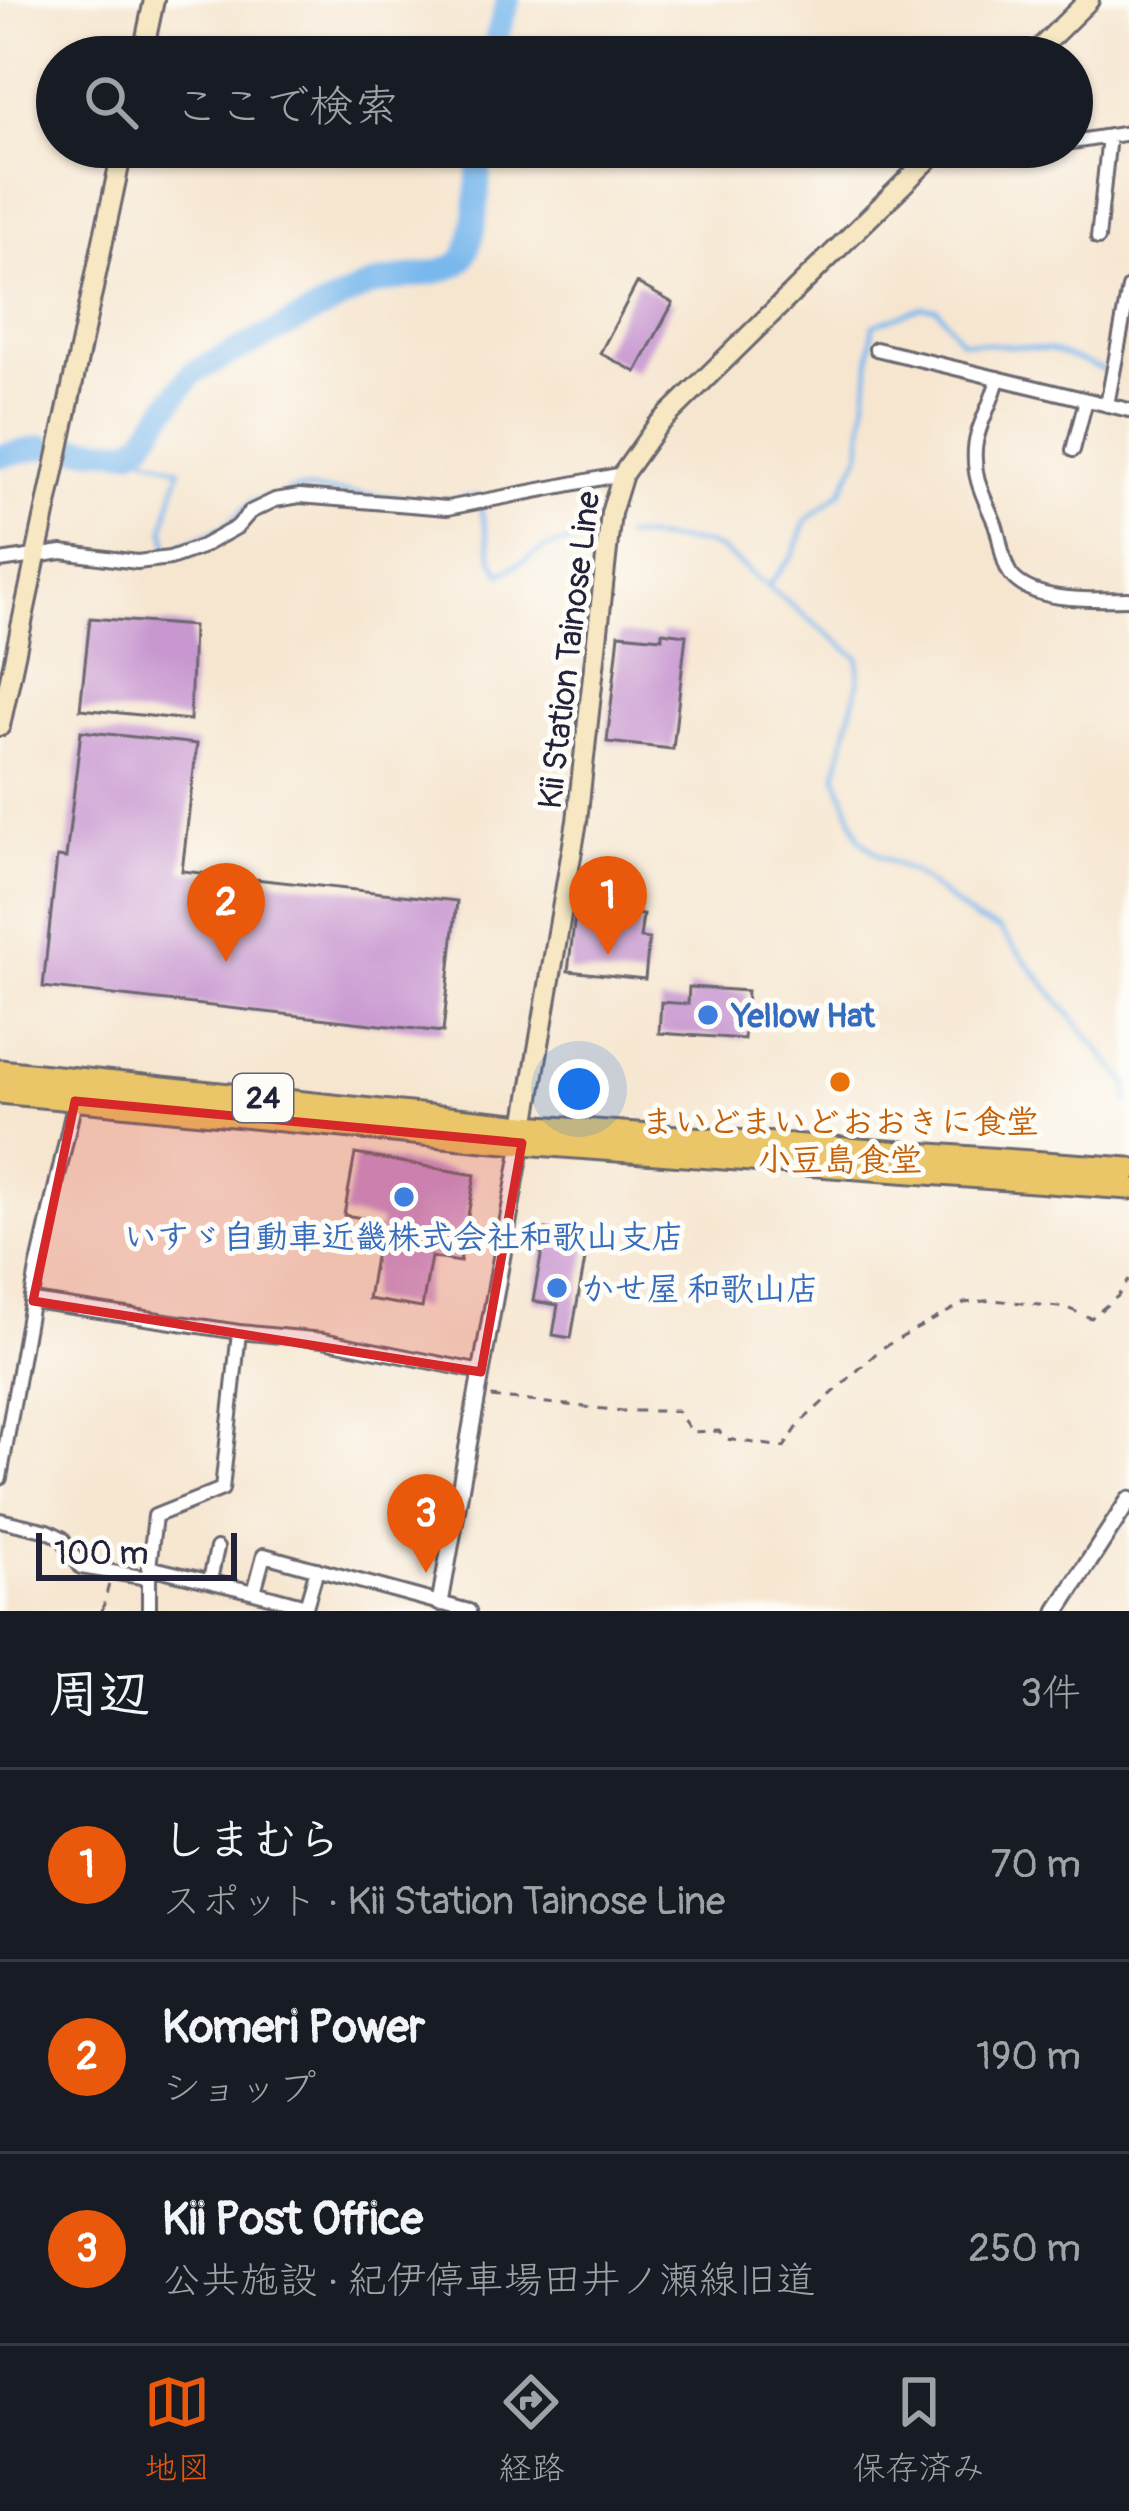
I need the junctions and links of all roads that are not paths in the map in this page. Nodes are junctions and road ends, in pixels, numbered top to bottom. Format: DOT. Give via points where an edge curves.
graph roads {
  1 [pos="154,0"];
  2 [pos="1089,0"];
  3 [pos="146,36"];
  4 [pos="1052,36"];
  5 [pos="1129,133"];
  6 [pos="1109,136"];
  7 [pos="1093,139"];
  8 [pos="119,168"];
  9 [pos="919,168"];
  10 [pos="1098,238"];
  11 [pos="1129,288"];
  12 [pos="876,349"];
  13 [pos="998,378"];
  14 [pos="1086,400"];
  15 [pos="1107,404"];
  16 [pos="1129,410"];
  17 [pos="1073,450"];
  18 [pos="623,474"];
  19 [pos="36,555"];
  20 [pos="0,561"];
  21 [pos="1129,599"];
  22 [pos="0,726"];
  23 [pos="0,1071"];
  24 [pos="0,1091"];
  25 [pos="76,1101"];
  26 [pos="524,1135"];
  27 [pos="1129,1169"];
  28 [pos="1129,1188"];
  29 [pos="33,1301"];
  30 [pos="239,1332"];
  31 [pos="481,1372"];
  32 [pos="0,1478"];
  33 [pos="1129,1501"];
  34 [pos="0,1520"];
  35 [pos="217,1548"];
  36 [pos="317,1570"];
  37 [pos="148,1573"];
  38 [pos="211,1580"];
  39 [pos="254,1592"];
  40 [pos="439,1607"];
  41 [pos="305,1609"];
  42 [pos="149,1611"];
  43 [pos="469,1611"];
  44 [pos="1057,1611"];
  1 -- 3 [label="main road"];
  2 -- 4 [label="main road"];
  5 -- 6 [label="street"];
  6 -- 7 [label="street"];
  6 -- 10 [label="street"];
  8 -- 19 [label="main road"];
  9 -- 18 [label="main road, Kii Station Tainose Line" via="657,426"];
  11 -- 15 [label="street"];
  12 -- 13 [label="street"];
  13 -- 14 [label="street"];
  13 -- 21 [label="street" via="975,448 976,484 1009,572 1078,601"];
  14 -- 15 [label="street"];
  14 -- 17 [label="street"];
  15 -- 16 [label="street"];
  18 -- 19 [label="street" via="447,508 300,496 275,500 170,558"];
  18 -- 26 [label="main road, Kii Station Tainose Line" via="611,513 577,821"];
  19 -- 20 [label="street"];
  19 -- 22 [label="main road"];
  23 -- 26 [label="highway, 24"];
  24 -- 25 [label="highway, 24"];
  25 -- 26 [label="highway, 24"];
  25 -- 29 [label="street"];
  26 -- 27 [label="highway, 24"];
  26 -- 28 [label="highway, 24"];
  26 -- 31 [label="street"];
  29 -- 30 [label="street"];
  29 -- 32 [label="street"];
  30 -- 31 [label="street"];
  30 -- 37 [label="street" via="222,1489 155,1516"];
  31 -- 40 [label="street"];
  33 -- 44 [label="street"];
  34 -- 37 [label="street" via="62,1538 81,1567"];
  35 -- 38 [label="street"];
  36 -- 39 [label="street" via="264,1555"];
  36 -- 40 [label="street"];
  36 -- 41 [label="street"];
  37 -- 38 [label="street"];
  37 -- 42 [label="street"];
  38 -- 39 [label="street"];
  39 -- 41 [label="street"];
  40 -- 43 [label="street"];
}
